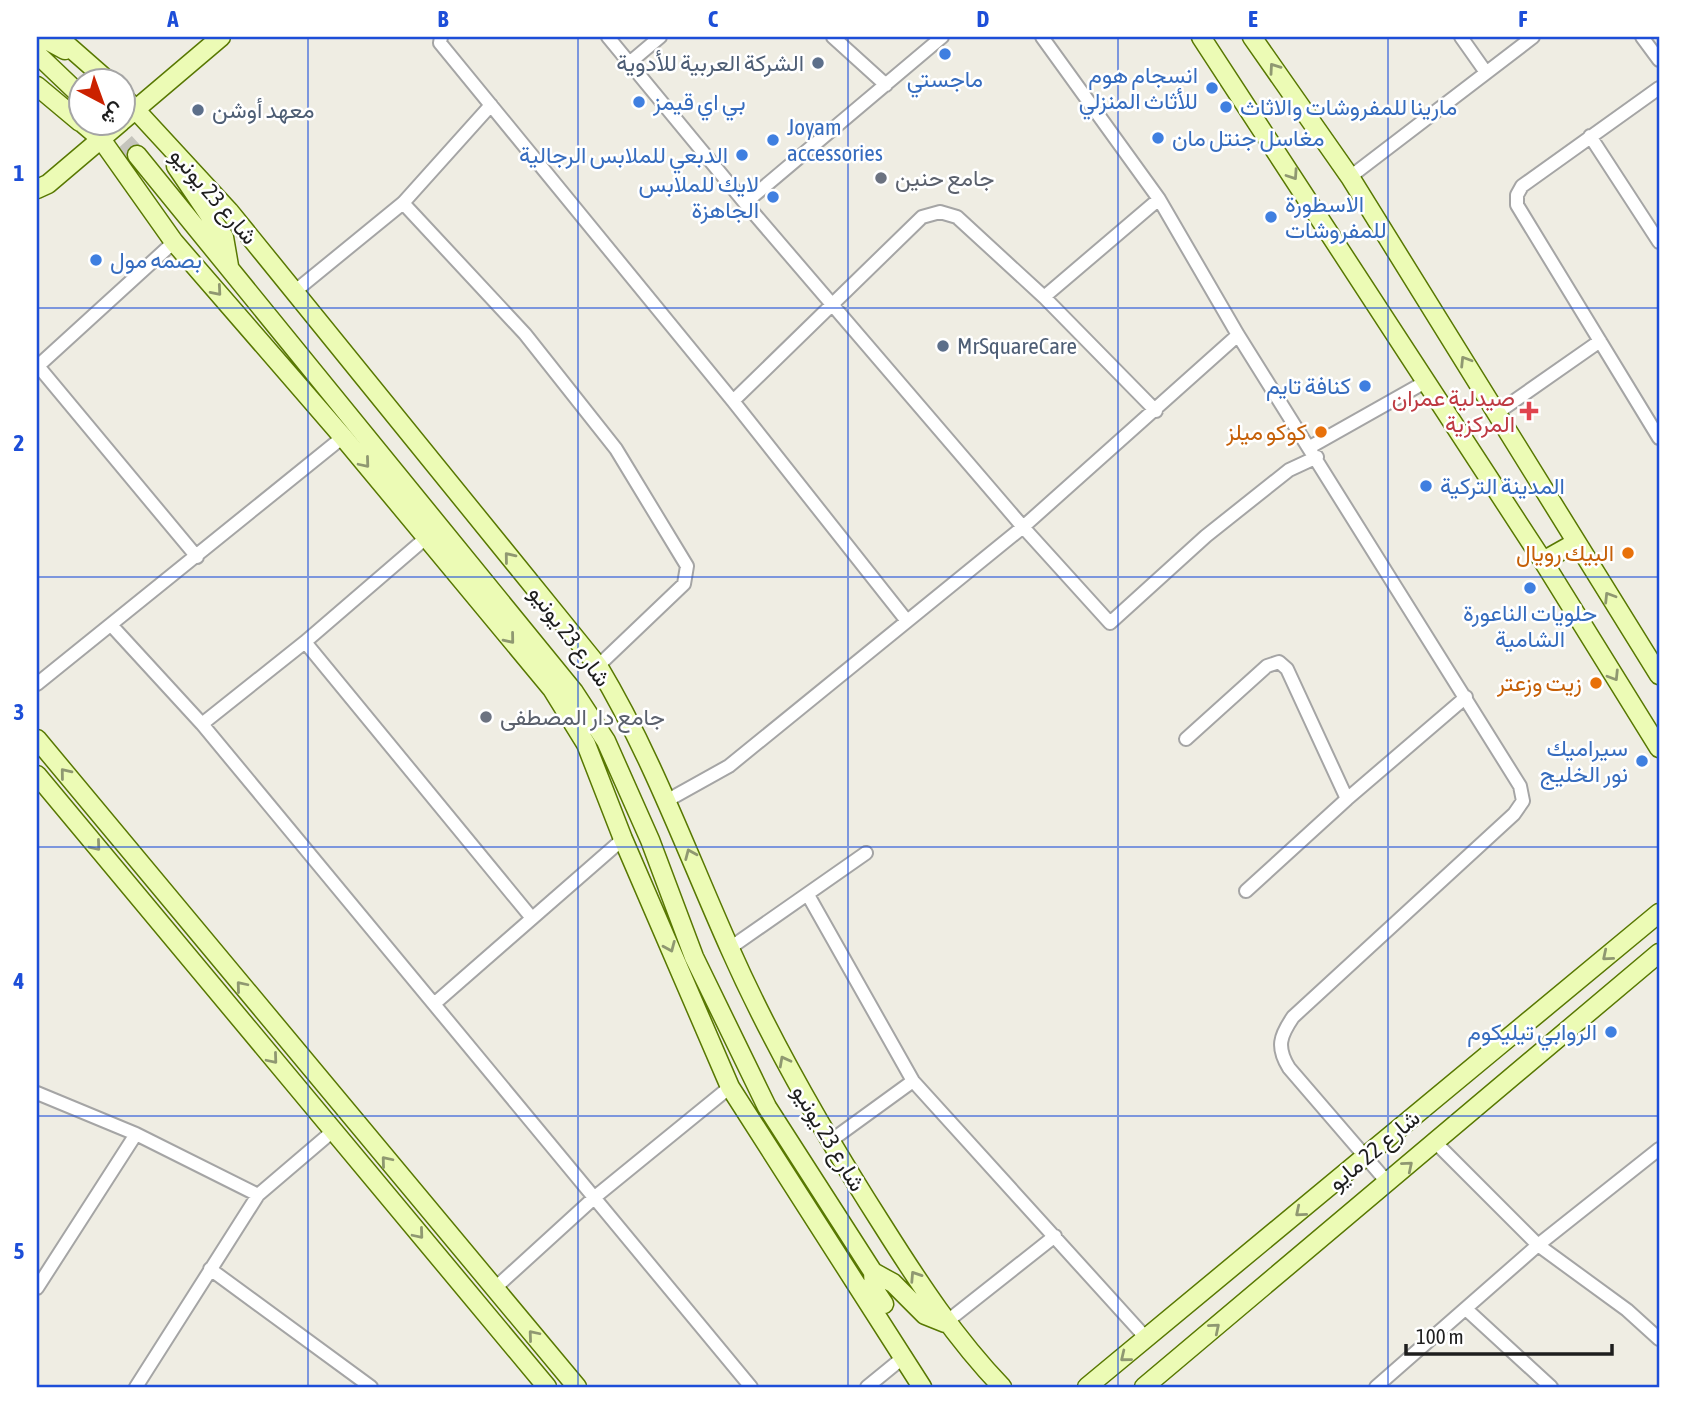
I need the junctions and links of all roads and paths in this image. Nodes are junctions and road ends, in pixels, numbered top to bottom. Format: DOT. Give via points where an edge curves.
graph roads {
  1 [pos="41,37"];
  2 [pos="58,37"];
  3 [pos="221,37"];
  4 [pos="441,37"];
  5 [pos="608,37"];
  6 [pos="660,37"];
  7 [pos="832,37"];
  8 [pos="942,37"];
  9 [pos="1042,37"];
  10 [pos="1201,37"];
  11 [pos="1252,37"];
  12 [pos="1461,37"];
  13 [pos="1534,37"];
  14 [pos="1642,37"];
  15 [pos="76,51"];
  16 [pos="37,54"];
  17 [pos="1659,60"];
  18 [pos="628,64"];
  19 [pos="92,66"];
  20 [pos="1485,71"];
  21 [pos="66,81"];
  22 [pos="39,84"];
  23 [pos="886,85"];
  24 [pos="1659,88"];
  25 [pos="491,105"];
  26 [pos="66,108"];
  27 [pos="137,108"];
  28 [pos="97,136"];
  29 [pos="105,136"];
  30 [pos="1590,136"];
  31 [pos="101,139"];
  32 [pos="171,147"];
  33 [pos="137,155"];
  34 [pos="127,175"];
  35 [pos="1350,177"];
  36 [pos="43,187"];
  37 [pos="1159,199"];
  38 [pos="403,203"];
  39 [pos="745,203"];
  40 [pos="37,205"];
  41 [pos="174,242"];
  42 [pos="1659,242"];
  43 [pos="230,270"];
  44 [pos="294,292"];
  45 [pos="1044,297"];
  46 [pos="835,304"];
  47 [pos="1237,335"];
  48 [pos="1600,341"];
  49 [pos="1427,381"];
  50 [pos="733,401"];
  51 [pos="1156,411"];
  52 [pos="1497,413"];
  53 [pos="343,437"];
  54 [pos="1659,438"];
  55 [pos="1313,452"];
  56 [pos="1023,527"];
  57 [pos="427,537"];
  58 [pos="1575,542"];
  59 [pos="197,557"];
  60 [pos="1543,561"];
  61 [pos="907,621"];
  62 [pos="113,626"];
  63 [pos="304,642"];
  64 [pos="1652,651"];
  65 [pos="598,666"];
  66 [pos="1659,675"];
  67 [pos="37,684"];
  68 [pos="1466,698"];
  69 [pos="202,724"];
  70 [pos="37,739"];
  71 [pos="1186,739"];
  72 [pos="1659,748"];
  73 [pos="37,775"];
  74 [pos="1347,799"];
  75 [pos="668,800"];
  76 [pos="96,811"];
  77 [pos="79,825"];
  78 [pos="623,839"];
  79 [pos="866,853"];
  80 [pos="1247,891"];
  81 [pos="808,895"];
  82 [pos="1659,905"];
  83 [pos="1659,913"];
  84 [pos="531,917"];
  85 [pos="1642,927"];
  86 [pos="730,948"];
  87 [pos="1659,953"];
  88 [pos="434,1004"];
  89 [pos="913,1081"];
  90 [pos="730,1087"];
  91 [pos="37,1093"];
  92 [pos="351,1118"];
  93 [pos="332,1131"];
  94 [pos="136,1134"];
  95 [pos="829,1142"];
  96 [pos="1436,1143"];
  97 [pos="1659,1149"];
  98 [pos="1365,1158"];
  99 [pos="1388,1183"];
  100 [pos="258,1195"];
  101 [pos="596,1197"];
  102 [pos="1055,1236"];
  103 [pos="1538,1245"];
  104 [pos="210,1269"];
  105 [pos="873,1272"];
  106 [pos="37,1288"];
  107 [pos="494,1289"];
  108 [pos="477,1304"];
  109 [pos="1466,1309"];
  110 [pos="945,1323"];
  111 [pos="1147,1339"];
  112 [pos="1659,1339"];
  113 [pos="905,1356"];
  114 [pos="136,1387"];
  115 [pos="371,1387"];
  116 [pos="547,1387"];
  117 [pos="576,1387"];
  118 [pos="751,1387"];
  119 [pos="866,1387"];
  120 [pos="922,1387"];
  121 [pos="1002,1387"];
  122 [pos="1087,1387"];
  123 [pos="1144,1387"];
  124 [pos="1376,1387"];
  125 [pos="1551,1387"];
  1 -- 15 [label="street" via="61,49"];
  2 -- 15 [label="street"];
  3 -- 27 [label="street"];
  4 -- 25 [label="street" via="440,43"];
  5 -- 18 [label="street"];
  6 -- 18 [label="street"];
  7 -- 23 [label="street"];
  8 -- 23 [label="street"];
  9 -- 37 [label="street"];
  10 -- 49 [label="street, one-way"];
  35 -- 11 [label="street, one-way"];
  12 -- 20 [label="street"];
  13 -- 20 [label="street"];
  14 -- 17 [label="street"];
  15 -- 19 [label="street"];
  16 -- 21 [label="street"];
  18 -- 39 [label="street"];
  20 -- 35 [label="street"];
  22 -- 26 [label="street, شارع 23 يونيو"];
  23 -- 39 [label="street"];
  24 -- 30 [label="street"];
  25 -- 38 [label="street"];
  25 -- 50 [label="street"];
  27 -- 32 [label="street, شارع 23 يونيو"];
  28 -- 31 [label="street, شارع 23 يونيو"];
  29 -- 31 [label="street"];
  30 -- 42 [label="street"];
  30 -- 48 [label="street" via="1522,186 1517,205"];
  31 -- 34 [label="street, شارع 23 يونيو"];
  31 -- 36 [label="street"];
  32 -- 43 [label="street" via="181,175 224,237"];
  32 -- 44 [label="street, شارع 23 يونيو"];
  33 -- 43 [label="street"];
  34 -- 41 [label="street, شارع 23 يونيو"];
  34 -- 43 [label="street" via="148,186 201,253"];
  52 -- 35 [label="street, one-way"];
  36 -- 40 [label="street"];
  37 -- 45 [label="street"];
  37 -- 47 [label="street"];
  38 -- 44 [label="street"];
  38 -- 65 [label="street" via="525,334 616,449 687,566 684,584"];
  39 -- 46 [label="street"];
  41 -- 53 [label="street, شارع 23 يونيو, one-way"];
  41 -- 59 [label="street" via="38,366"];
  43 -- 105 [label="street" via="581,701 606,741 694,957 767,1107"];
  65 -- 44 [label="street, شارع 23 يونيو, one-way"];
  45 -- 46 [label="street" via="957,216 940,212 922,217"];
  45 -- 51 [label="street"];
  46 -- 50 [label="street"];
  46 -- 56 [label="street"];
  47 -- 51 [label="street"];
  47 -- 55 [label="street"];
  48 -- 52 [label="street"];
  48 -- 54 [label="street"];
  49 -- 55 [label="street"];
  49 -- 60 [label="street"];
  50 -- 61 [label="street"];
  51 -- 56 [label="street"];
  52 -- 58 [label="street"];
  53 -- 57 [label="street, شارع 23 يونيو, one-way"];
  53 -- 59 [label="street"];
  55 -- 56 [label="street" via="1206,536 1110,623"];
  55 -- 68 [label="street"];
  56 -- 61 [label="street"];
  57 -- 63 [label="street"];
  57 -- 78 [label="street, شارع 23 يونيو, one-way" via="552,689 586,744"];
  58 -- 60 [label="street"];
  64 -- 58 [label="street, one-way"];
  59 -- 62 [label="street"];
  60 -- 72 [label="street, one-way"];
  61 -- 75 [label="street" via="729,766"];
  62 -- 67 [label="street"];
  62 -- 69 [label="street"];
  63 -- 69 [label="street"];
  63 -- 84 [label="street"];
  64 -- 66 [label="street"];
  65 -- 75 [label="street, شارع 23 يونيو"];
  68 -- 74 [label="street"];
  68 -- 98 [label="street" via="1520,786 1523,801 1293,1017 1281,1035 1279,1053 1289,1068"];
  69 -- 88 [label="street"];
  76 -- 70 [label="street, one-way"];
  71 -- 74 [label="street" via="1267,666 1279,662 1287,669"];
  73 -- 77 [label="street"];
  74 -- 80 [label="street"];
  86 -- 75 [label="street, شارع 23 يونيو, one-way"];
  76 -- 77 [label="street"];
  92 -- 76 [label="street, one-way"];
  77 -- 93 [label="street, one-way"];
  78 -- 84 [label="street"];
  78 -- 90 [label="street, شارع 23 يونيو, one-way"];
  79 -- 81 [label="street"];
  81 -- 86 [label="street"];
  81 -- 89 [label="street"];
  82 -- 85 [label="street"];
  83 -- 85 [label="street, شارع 22 مايو"];
  84 -- 88 [label="street"];
  85 -- 98 [label="street, شارع 22 مايو, one-way"];
  95 -- 86 [label="street, شارع 23 يونيو, one-way" via="780,1054"];
  87 -- 96 [label="street, شارع 22 مايو"];
  88 -- 101 [label="street"];
  89 -- 95 [label="street"];
  89 -- 102 [label="street"];
  90 -- 101 [label="street"];
  90 -- 113 [label="street, شارع 23 يونيو"];
  91 -- 94 [label="street"];
  92 -- 93 [label="street"];
  107 -- 92 [label="street, one-way"];
  93 -- 100 [label="street"];
  93 -- 108 [label="street, one-way"];
  94 -- 100 [label="street"];
  94 -- 106 [label="street"];
  110 -- 95 [label="street, شارع 23 يونيو, one-way"];
  99 -- 96 [label="street, شارع 22 مايو, one-way"];
  96 -- 103 [label="street"];
  97 -- 103 [label="street"];
  98 -- 99 [label="street"];
  98 -- 111 [label="street, شارع 22 مايو, one-way"];
  123 -- 99 [label="street, شارع 22 مايو, one-way"];
  100 -- 104 [label="street"];
  101 -- 107 [label="street"];
  101 -- 118 [label="street"];
  102 -- 110 [label="street"];
  102 -- 111 [label="street"];
  103 -- 109 [label="street"];
  103 -- 112 [label="street"];
  104 -- 114 [label="street"];
  104 -- 115 [label="street"];
  105 -- 110 [label="street" via="893,1283 925,1315"];
  105 -- 113 [label="street" via="874,1289 908,1339"];
  107 -- 108 [label="street"];
  117 -- 107 [label="street, one-way"];
  108 -- 116 [label="street"];
  109 -- 124 [label="street"];
  109 -- 125 [label="street"];
  110 -- 121 [label="street, شارع 23 يونيو"];
  111 -- 122 [label="street, شارع 22 مايو, one-way"];
  113 -- 119 [label="street"];
  113 -- 120 [label="street, شارع 23 يونيو"];
}
